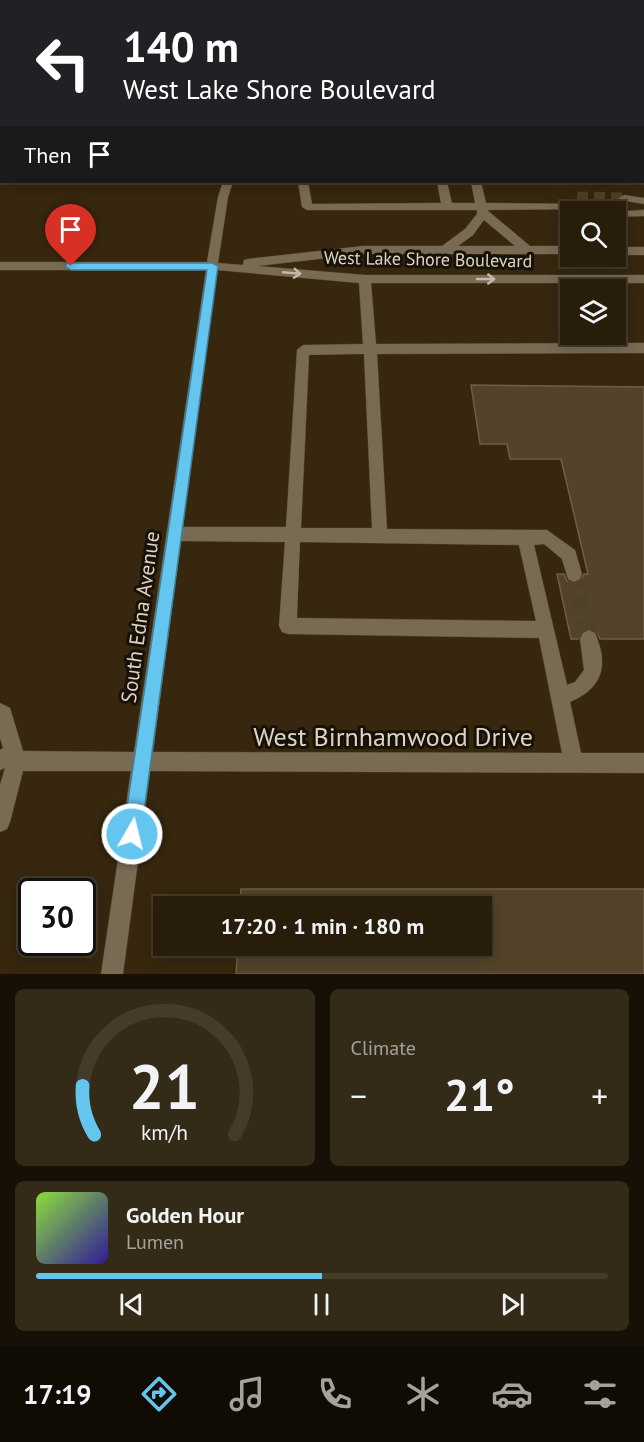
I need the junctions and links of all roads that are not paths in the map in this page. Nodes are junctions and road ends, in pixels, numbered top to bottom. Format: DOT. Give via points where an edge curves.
graph roads {
  1 [pos="228,183"];
  2 [pos="303,183"];
  3 [pos="442,183"];
  4 [pos="476,183"];
  5 [pos="643,201"];
  6 [pos="626,202"];
  7 [pos="560,203"];
  8 [pos="447,205"];
  9 [pos="481,205"];
  10 [pos="560,213"];
  11 [pos="644,213"];
  12 [pos="626,214"];
  13 [pos="446,250"];
  14 [pos="527,250"];
  15 [pos="560,250"];
  16 [pos="626,250"];
  17 [pos="644,251"];
  18 [pos="0,266"];
  19 [pos="212,266"];
  20 [pos="365,279"];
  21 [pos="644,279"];
  22 [pos="644,348"];
  23 [pos="370,350"];
  24 [pos="174,534"];
  25 [pos="293,534"];
  26 [pos="380,536"];
  27 [pos="525,538"];
  28 [pos="574,574"];
  29 [pos="546,630"];
  30 [pos="589,639"];
  31 [pos="560,697"];
  32 [pos="0,712"];
  33 [pos="8,761"];
  34 [pos="574,763"];
  35 [pos="644,763"];
  36 [pos="142,764"];
  37 [pos="0,822"];
  38 [pos="112,974"];
  1 -- 19 [label="street, South Edna Avenue"];
  2 -- 8 [label="street" via="306,207"];
  3 -- 8 [label="street"];
  4 -- 9 [label="street"];
  5 -- 6 [label="street"];
  7 -- 9 [label="street"];
  8 -- 9 [label="street"];
  9 -- 10 [label="street"];
  9 -- 13 [label="street" via="470,232"];
  9 -- 14 [label="street"];
  11 -- 12 [label="street"];
  13 -- 14 [label="street, West Lake Shore Boulevard"];
  13 -- 19 [label="street, West Lake Shore Boulevard" via="363,250"];
  14 -- 15 [label="street, West Lake Shore Boulevard"];
  16 -- 17 [label="street"];
  18 -- 19 [label="street, West Lake Shore Boulevard"];
  19 -- 20 [label="street, West Lake Shore Boulevard, one-way"];
  19 -- 24 [label="street, South Edna Avenue"];
  20 -- 21 [label="street, West Lake Shore Boulevard, one-way"];
  20 -- 23 [label="street"];
  22 -- 23 [label="street"];
  23 -- 25 [label="street" via="303,350"];
  23 -- 26 [label="street"];
  24 -- 25 [label="street"];
  24 -- 36 [label="street, South Edna Avenue"];
  25 -- 26 [label="street"];
  25 -- 29 [label="street" via="288,626"];
  26 -- 27 [label="street"];
  27 -- 28 [label="street" via="547,537 569,555"];
  27 -- 29 [label="street"];
  29 -- 31 [label="street"];
  30 -- 31 [label="street" via="593,672 581,688"];
  31 -- 34 [label="street"];
  32 -- 33 [label="street"];
  33 -- 36 [label="street, West Birnhamwood Drive"];
  33 -- 37 [label="street"];
  34 -- 35 [label="street, West Birnhamwood Drive"];
  34 -- 36 [label="street, West Birnhamwood Drive"];
  36 -- 38 [label="street, South Edna Avenue"];
}
